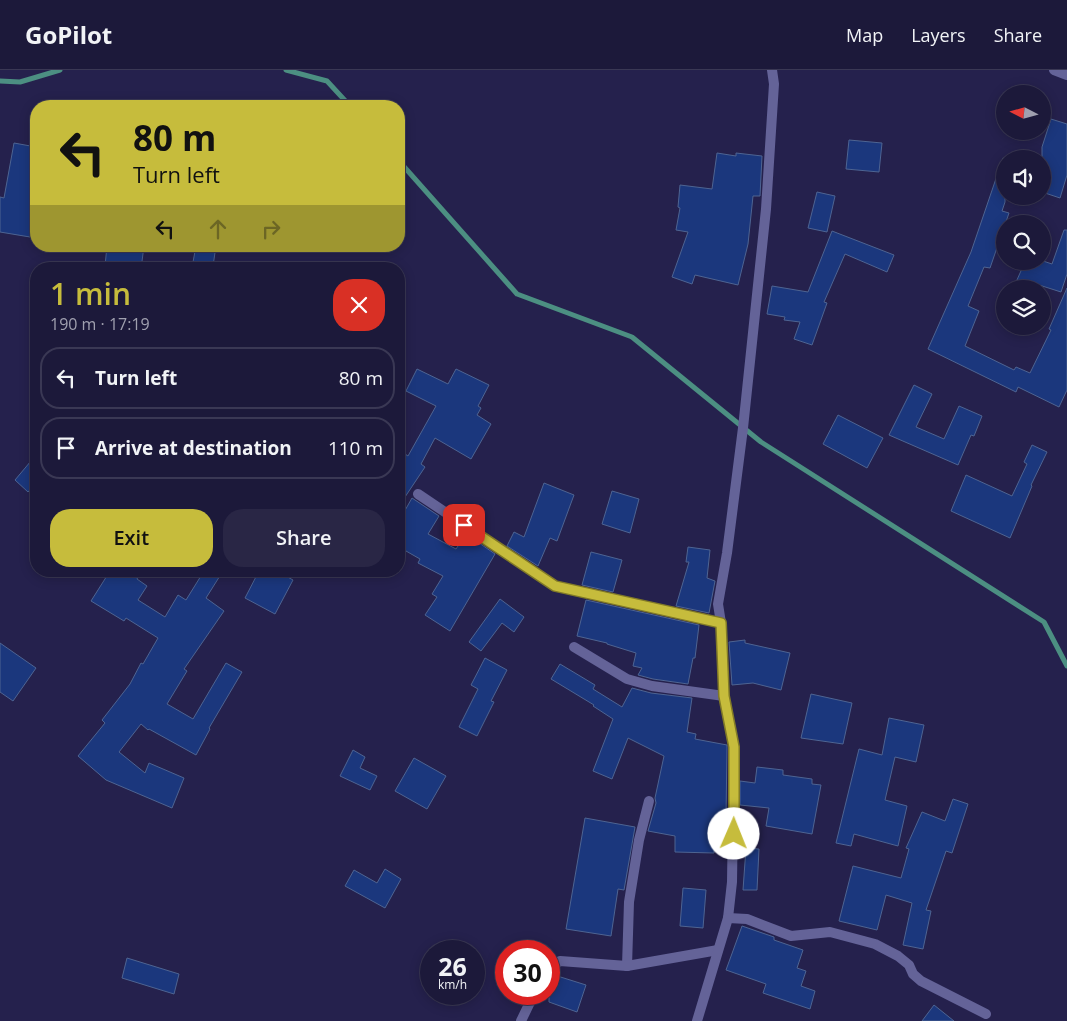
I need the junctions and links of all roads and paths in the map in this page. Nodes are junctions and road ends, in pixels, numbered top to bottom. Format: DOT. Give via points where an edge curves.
graph roads {
  1 [pos="772,70"];
  2 [pos="1054,70"];
  3 [pos="1067,75"];
  4 [pos="418,494"];
  5 [pos="721,623"];
  6 [pos="574,647"];
  7 [pos="724,696"];
  8 [pos="649,801"];
  9 [pos="728,918"];
  10 [pos="718,950"];
  11 [pos="560,961"];
  12 [pos="627,966"];
  13 [pos="529,1005"];
  14 [pos="986,1014"];
  15 [pos="521,1021"];
  16 [pos="697,1021"];
  1 -- 5 [label="street" via="774,84 766,209 742,437 718,604"];
  2 -- 3 [label="street"];
  4 -- 5 [label="street" via="555,586"];
  5 -- 7 [label="street"];
  6 -- 7 [label="street" via="627,679 652,686"];
  7 -- 9 [label="street" via="734,747 732,882"];
  8 -- 12 [label="street" via="629,902"];
  9 -- 10 [label="street"];
  9 -- 14 [label="street" via="747,919 791,936 830,932 875,944 898,956 921,981"];
  10 -- 12 [label="street"];
  10 -- 16 [label="street"];
  11 -- 12 [label="street"];
  13 -- 15 [label="street"];
}
